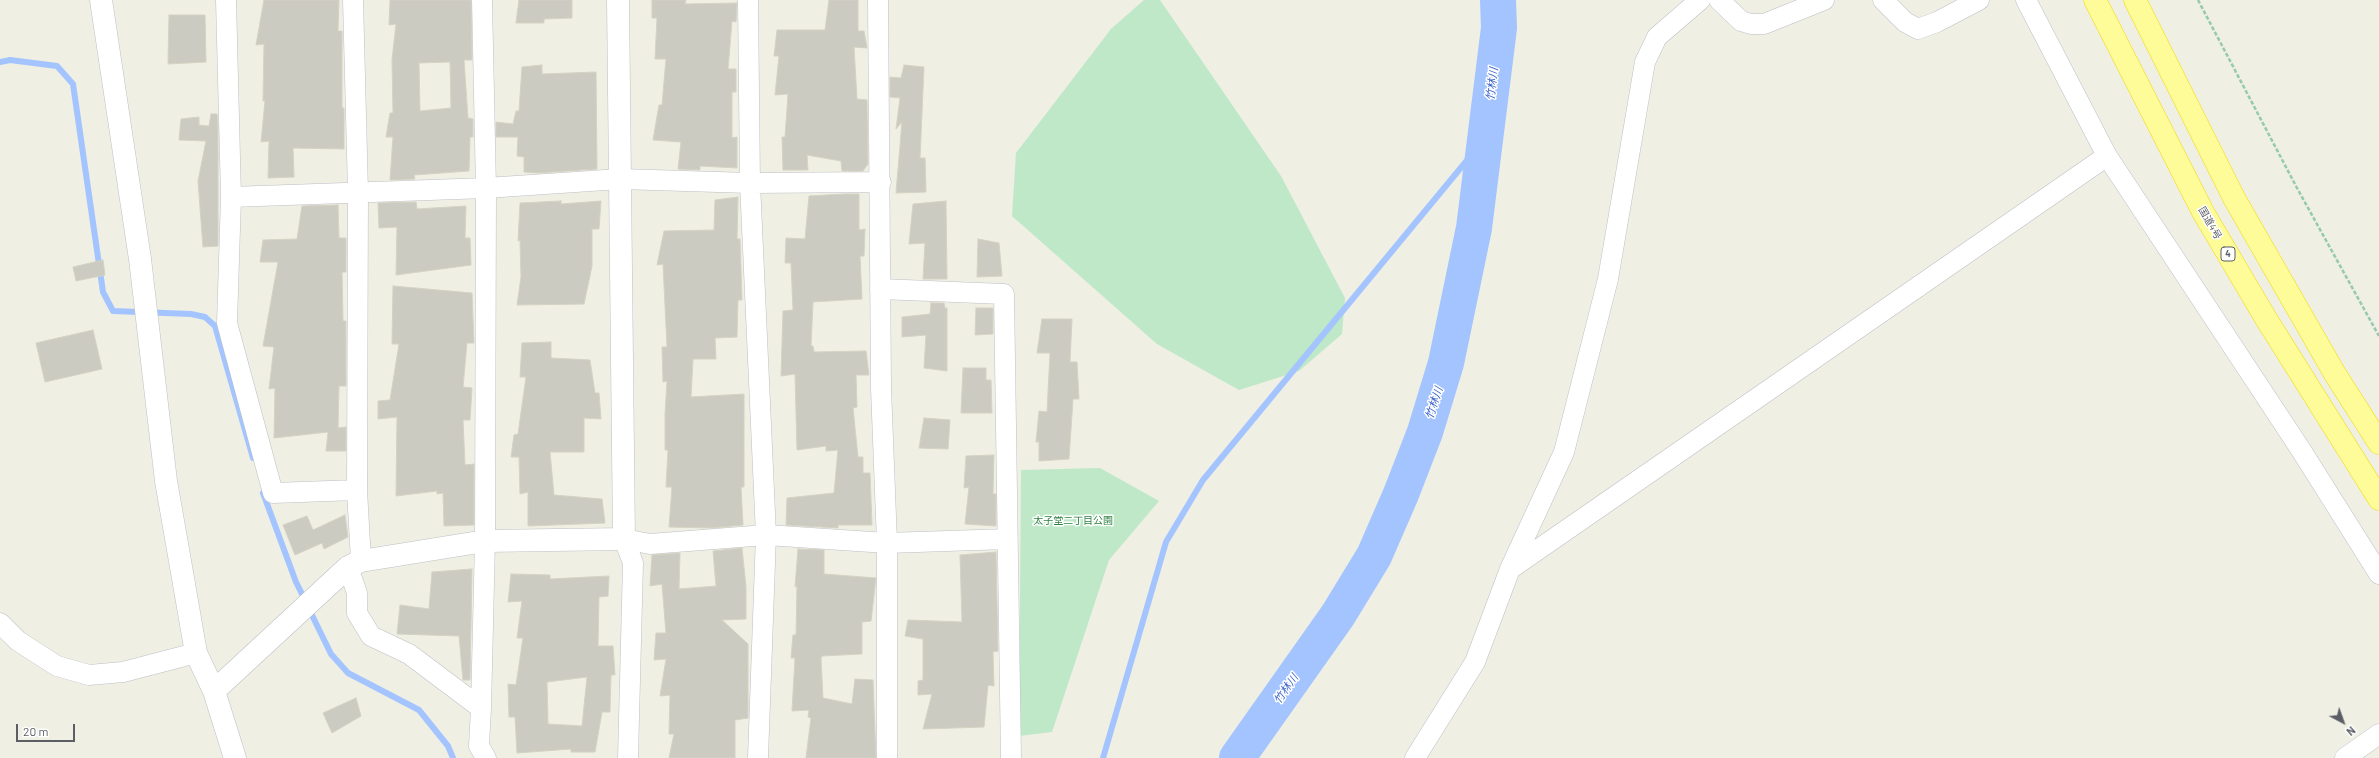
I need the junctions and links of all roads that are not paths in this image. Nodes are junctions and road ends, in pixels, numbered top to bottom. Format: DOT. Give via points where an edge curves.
graph roads {
  1 [pos="101,0"];
  2 [pos="226,0"];
  3 [pos="353,0"];
  4 [pos="482,0"];
  5 [pos="618,0"];
  6 [pos="748,0"];
  7 [pos="878,0"];
  8 [pos="1700,0"];
  9 [pos="1719,0"];
  10 [pos="1824,0"];
  11 [pos="1884,0"];
  12 [pos="1980,0"];
  13 [pos="2026,0"];
  14 [pos="2095,0"];
  15 [pos="2135,0"];
  16 [pos="2107,156"];
  17 [pos="620,179"];
  18 [pos="880,182"];
  19 [pos="750,183"];
  20 [pos="486,188"];
  21 [pos="358,192"];
  22 [pos="231,197"];
  23 [pos="880,289"];
  24 [pos="2379,443"];
  25 [pos="357,490"];
  26 [pos="2379,499"];
  27 [pos="766,535"];
  28 [pos="624,539"];
  29 [pos="1007,539"];
  30 [pos="485,541"];
  31 [pos="887,543"];
  32 [pos="354,564"];
  33 [pos="1510,569"];
  34 [pos="2379,574"];
  35 [pos="0,623"];
  36 [pos="196,653"];
  37 [pos="214,691"];
  38 [pos="481,708"];
  39 [pos="2379,734"];
  40 [pos="234,758"];
  41 [pos="486,758"];
  42 [pos="628,758"];
  43 [pos="758,758"];
  44 [pos="887,758"];
  45 [pos="1011,758"];
  46 [pos="1415,758"];
  47 [pos="2345,758"];
  1 -- 36 [label="street" via="145,298 166,481"];
  2 -- 22 [label="street"];
  3 -- 21 [label="street"];
  4 -- 20 [label="street"];
  5 -- 17 [label="street"];
  6 -- 19 [label="street"];
  7 -- 18 [label="street"];
  8 -- 33 [label="street" via="1657,36 1645,62 1608,279 1566,444"];
  9 -- 10 [label="street" via="1741,21 1764,24"];
  11 -- 12 [label="street" via="1905,22 1918,29"];
  13 -- 16 [label="street"];
  14 -- 26 [label="highway, 国道4号 / 4" via="2203,212 2265,317"];
  15 -- 24 [label="highway" via="2234,198 2335,374"];
  16 -- 33 [label="street"];
  16 -- 34 [label="street" via="2301,450"];
  17 -- 19 [label="street"];
  17 -- 20 [label="street"];
  17 -- 28 [label="street"];
  18 -- 19 [label="street"];
  18 -- 23 [label="street"];
  19 -- 27 [label="street"];
  20 -- 21 [label="street"];
  20 -- 30 [label="street"];
  21 -- 22 [label="street"];
  21 -- 25 [label="street"];
  22 -- 25 [label="street" via="228,323 273,493"];
  23 -- 29 [label="street" via="1004,294"];
  23 -- 31 [label="street"];
  25 -- 32 [label="street"];
  27 -- 28 [label="street" via="650,544"];
  27 -- 31 [label="street"];
  27 -- 43 [label="street"];
  28 -- 30 [label="street"];
  28 -- 42 [label="street" via="633,563"];
  29 -- 31 [label="street"];
  29 -- 45 [label="street"];
  30 -- 32 [label="street"];
  30 -- 38 [label="street"];
  31 -- 44 [label="street"];
  32 -- 37 [label="street"];
  32 -- 38 [label="street" via="357,613 371,636 410,654"];
  33 -- 46 [label="street" via="1475,662"];
  35 -- 36 [label="street" via="18,641 56,666 89,675 123,672"];
  36 -- 37 [label="street"];
  37 -- 40 [label="street"];
  38 -- 41 [label="street" via="479,746"];
  39 -- 47 [label="street"];
}
